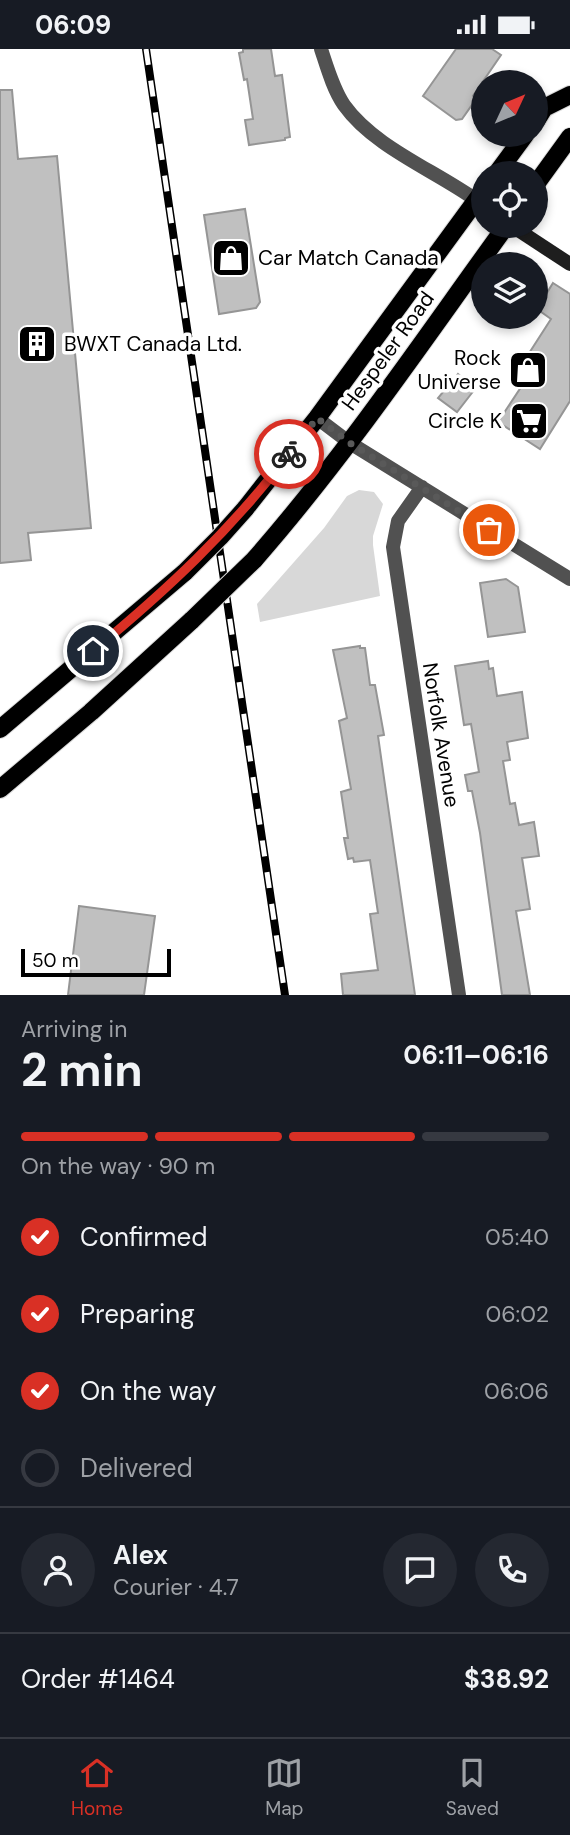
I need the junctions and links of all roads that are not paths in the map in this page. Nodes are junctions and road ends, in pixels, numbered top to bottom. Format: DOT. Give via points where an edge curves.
graph roads {
  1 [pos="321,49"];
  2 [pos="570,95"];
  3 [pos="548,106"];
  4 [pos="570,137"];
  5 [pos="517,147"];
  6 [pos="506,161"];
  7 [pos="548,167"];
  8 [pos="471,193"];
  9 [pos="471,212"];
  10 [pos="497,238"];
  11 [pos="530,238"];
  12 [pos="570,264"];
  13 [pos="317,418"];
  14 [pos="350,443"];
  15 [pos="422,487"];
  16 [pos="570,579"];
  17 [pos="0,729"];
  18 [pos="0,789"];
  19 [pos="459,995"];
  1 -- 8 [label="street" via="341,102 359,124"];
  2 -- 3 [label="main road"];
  4 -- 7 [label="main road"];
  5 -- 6 [label="main road"];
  9 -- 13 [label="main road, Hespeler Road"];
  10 -- 14 [label="main road, Hespeler Road"];
  11 -- 12 [label="street"];
  13 -- 14 [label="street"];
  13 -- 17 [label="main road, Hespeler Road, bridge" via="244,509 185,572"];
  14 -- 15 [label="street"];
  14 -- 18 [label="main road, Hespeler Road, bridge" via="254,560 91,712"];
  15 -- 16 [label="street"];
  15 -- 19 [label="street, Norfolk Avenue" via="398,521 393,547"];
}
